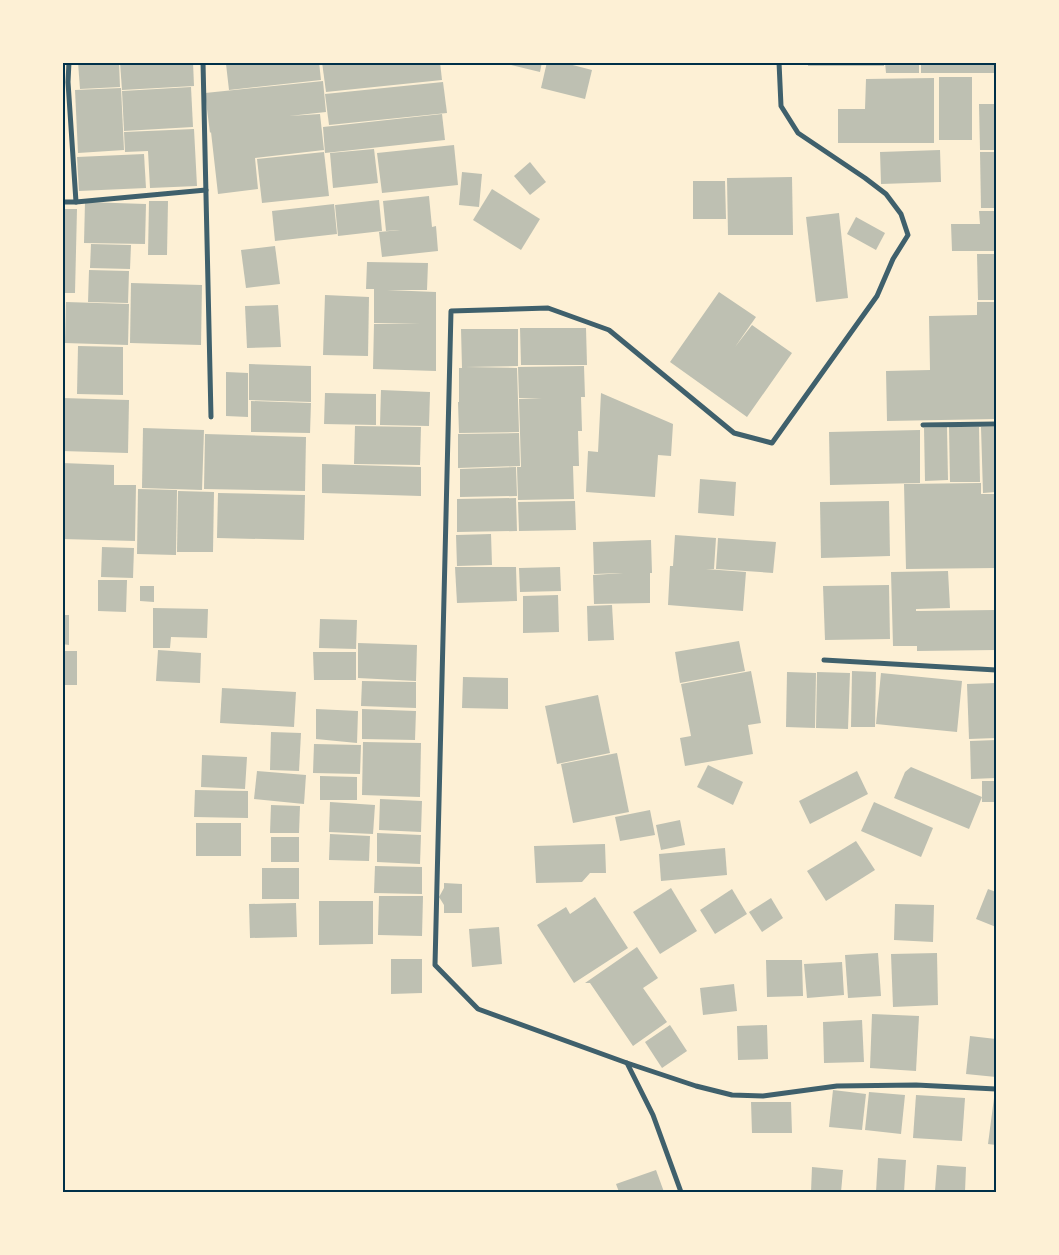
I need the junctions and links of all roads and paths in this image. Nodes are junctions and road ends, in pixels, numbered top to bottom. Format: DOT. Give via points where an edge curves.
graph roads {
  1 [pos="69,62"];
  2 [pos="203,62"];
  3 [pos="779,62"];
  4 [pos="206,190"];
  5 [pos="62,202"];
  6 [pos="76,202"];
  7 [pos="212,418"];
  8 [pos="996,424"];
  9 [pos="923,425"];
  10 [pos="824,660"];
  11 [pos="996,670"];
  12 [pos="627,1063"];
  13 [pos="996,1089"];
  14 [pos="682,1192"];
  1 -- 6 [label="street"];
  2 -- 4 [label="street"];
  3 -- 12 [label="street" via="781,106 798,132 886,194 901,214 908,235 877,296 772,443 734,433 609,330 548,308 451,311 435,965 478,1009"];
  4 -- 6 [label="street"];
  4 -- 7 [label="street"];
  5 -- 6 [label="street"];
  8 -- 9 [label="street"];
  10 -- 11 [label="street"];
  12 -- 13 [label="street" via="696,1086 732,1094 764,1096 837,1086"];
  12 -- 14 [label="street" via="653,1115"];
}
